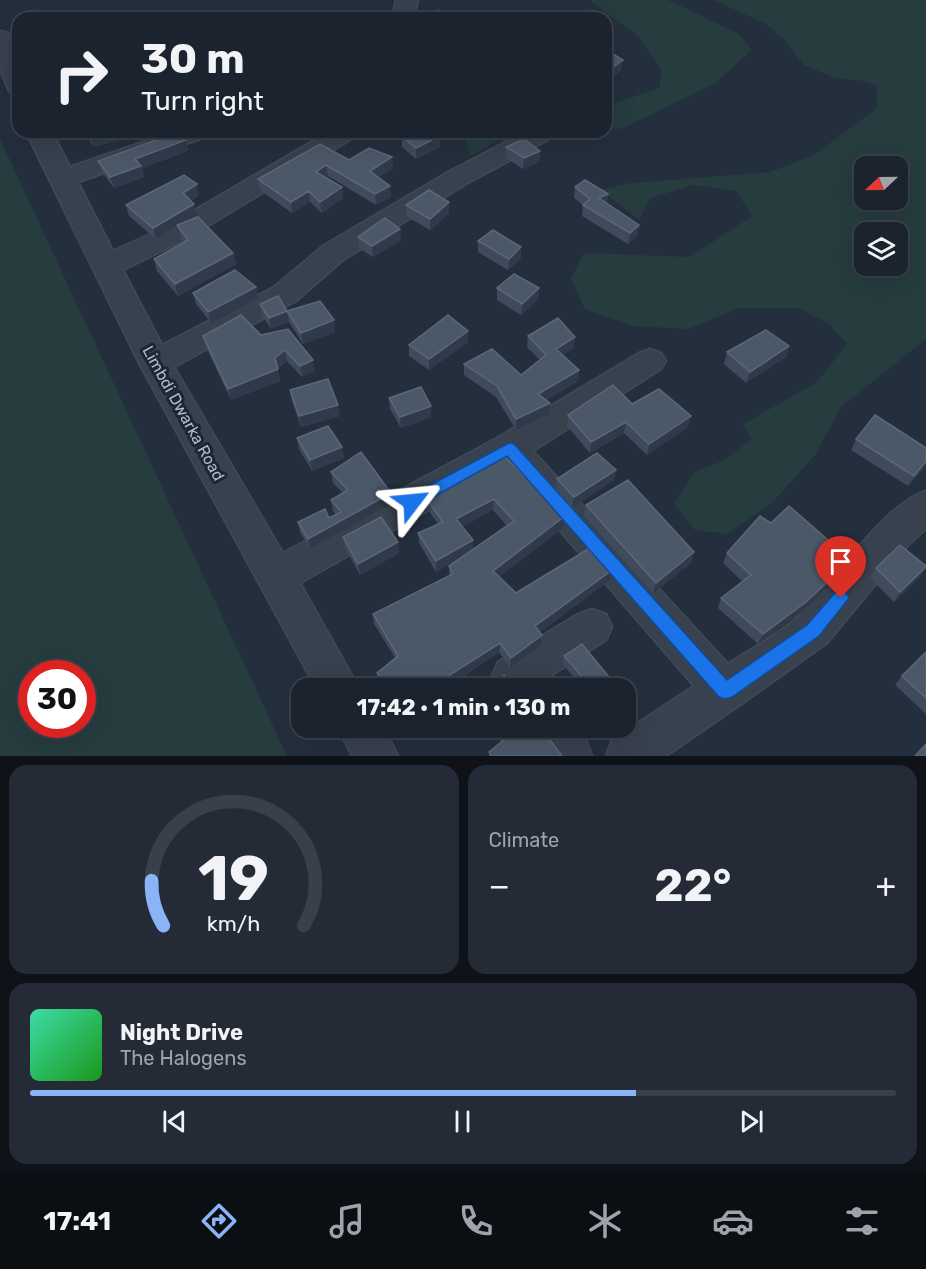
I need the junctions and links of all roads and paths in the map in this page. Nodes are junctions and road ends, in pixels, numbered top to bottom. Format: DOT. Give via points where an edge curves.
graph roads {
  1 [pos="0,41"];
  2 [pos="12,71"];
  3 [pos="42,138"];
  4 [pos="180,138"];
  5 [pos="336,138"];
  6 [pos="533,138"];
  7 [pos="62,179"];
  8 [pos="106,266"];
  9 [pos="650,362"];
  10 [pos="155,363"];
  11 [pos="509,448"];
  12 [pos="926,506"];
  13 [pos="275,577"];
  14 [pos="592,627"];
  15 [pos="332,678"];
  16 [pos="514,678"];
  17 [pos="725,691"];
  18 [pos="366,738"];
  19 [pos="557,738"];
  20 [pos="376,756"];
  21 [pos="570,756"];
  22 [pos="628,756"];
  1 -- 2 [label="street"];
  3 -- 7 [label="street, Limbdi Dwarka Road"];
  4 -- 7 [label="street"];
  5 -- 8 [label="street" via="185,228"];
  6 -- 10 [label="street" via="457,178 333,253 285,294"];
  7 -- 8 [label="street, Limbdi Dwarka Road"];
  8 -- 10 [label="street, Limbdi Dwarka Road"];
  9 -- 11 [label="street"];
  10 -- 13 [label="street, Limbdi Dwarka Road"];
  11 -- 13 [label="street"];
  11 -- 17 [label="street"];
  12 -- 17 [label="street" via="895,534 813,630"];
  13 -- 15 [label="street, Limbdi Dwarka Road"];
  14 -- 16 [label="street"];
  17 -- 22 [label="street"];
  18 -- 20 [label="street"];
  19 -- 21 [label="street"];
}
